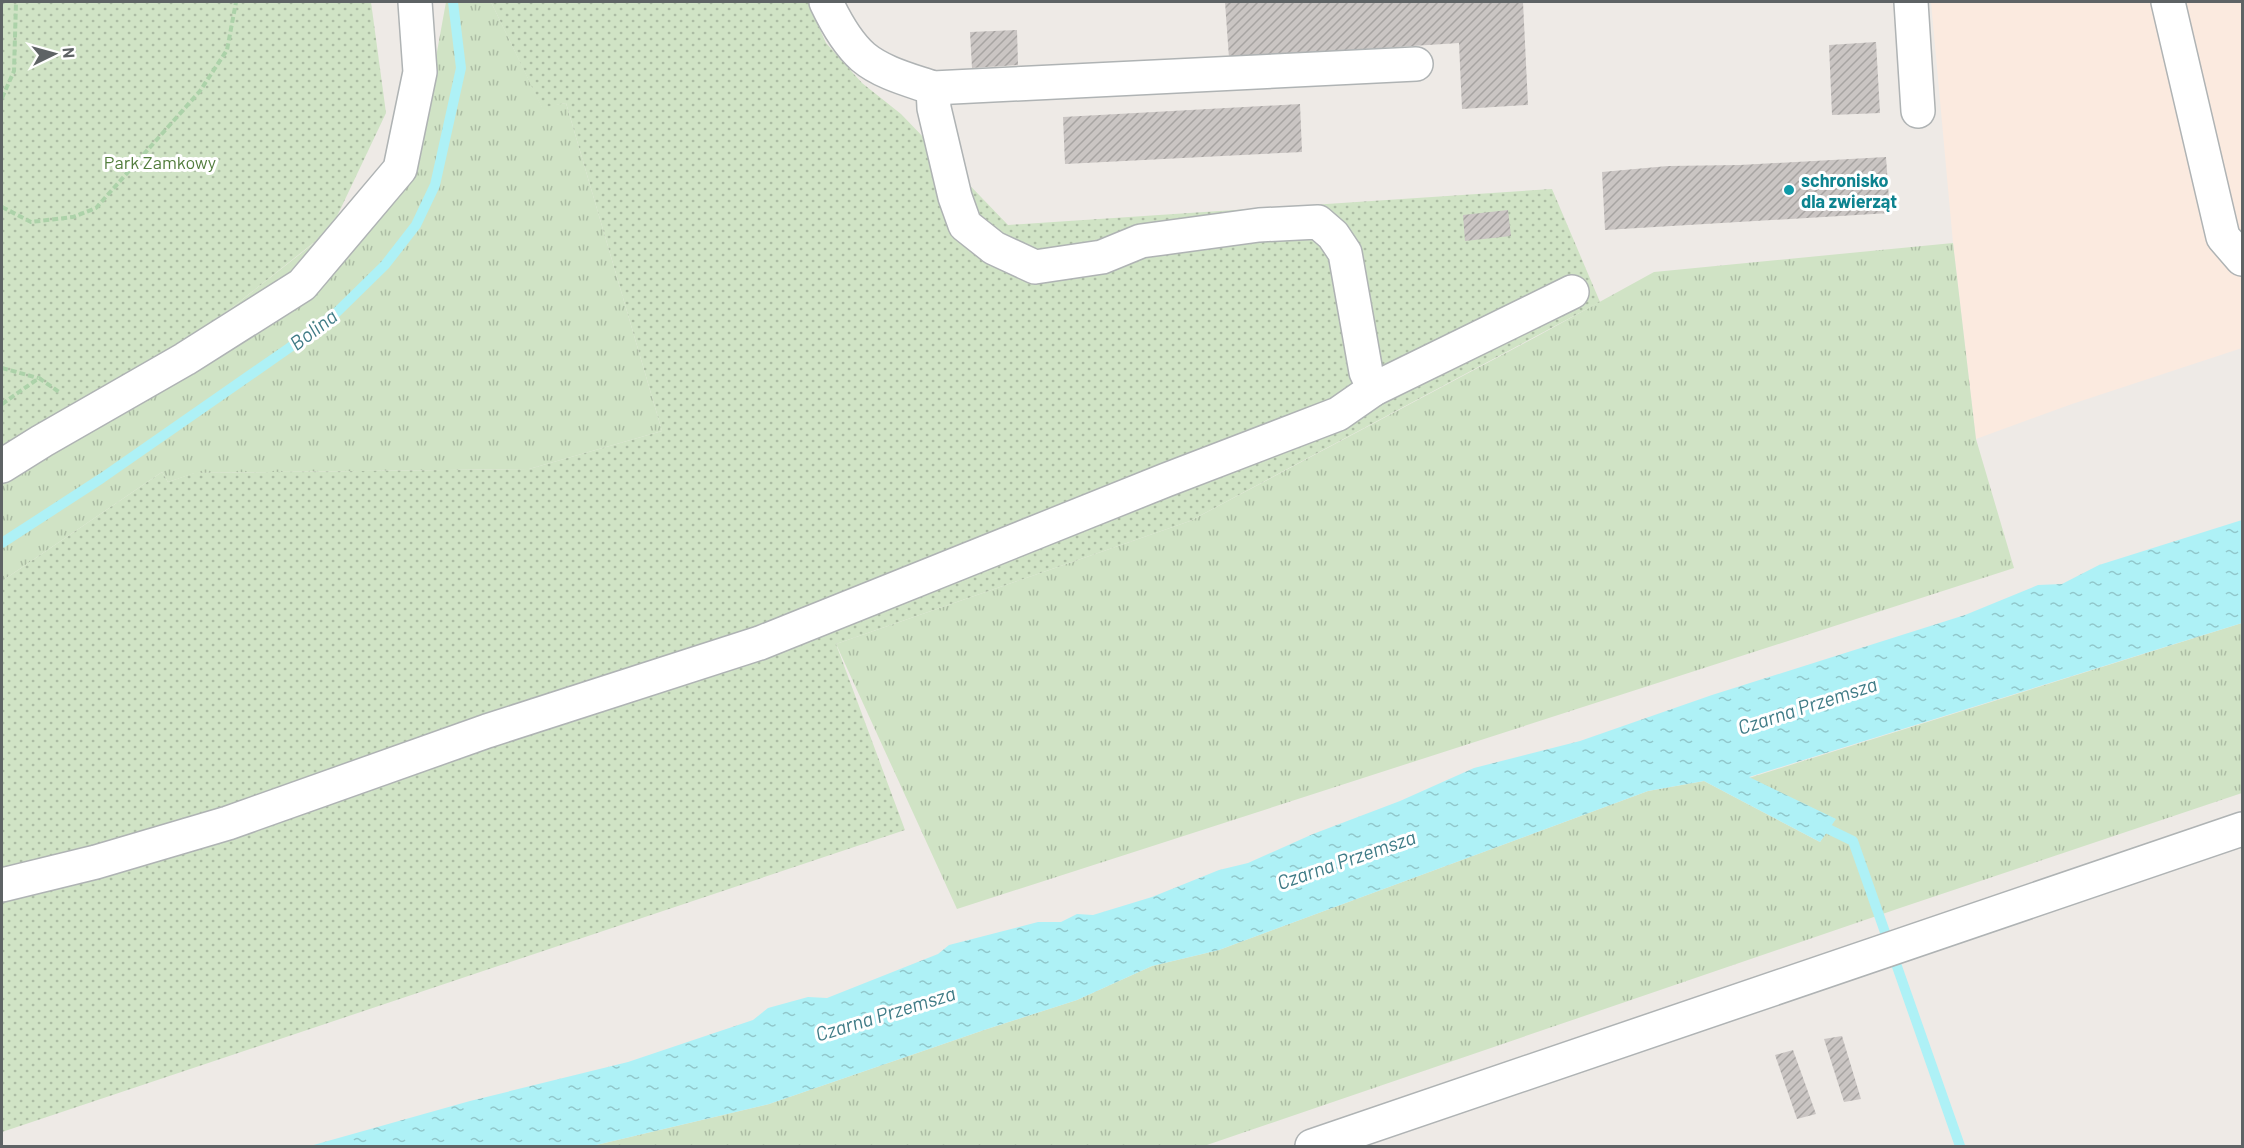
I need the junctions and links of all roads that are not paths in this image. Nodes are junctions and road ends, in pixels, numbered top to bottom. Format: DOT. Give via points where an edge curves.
graph roads {
  1 [pos="415,2"];
  2 [pos="826,2"];
  3 [pos="1911,2"];
  4 [pos="2168,2"];
  5 [pos="1416,64"];
  6 [pos="933,88"];
  7 [pos="1918,111"];
  8 [pos="2242,259"];
  9 [pos="1572,292"];
  10 [pos="1374,389"];
  11 [pos="2,466"];
  12 [pos="2242,829"];
  13 [pos="2,885"];
  14 [pos="1312,1146"];
  1 -- 11 [label="lane" via="420,72 400,170 302,285"];
  2 -- 6 [label="lane" via="835,22 864,57 893,74"];
  3 -- 7 [label="lane"];
  4 -- 8 [label="lane" via="2223,237"];
  5 -- 6 [label="lane"];
  6 -- 10 [label="lane" via="934,108 965,225 994,248 1035,267 1102,257 1142,241 1258,225 1318,222 1345,253 1366,372"];
  9 -- 10 [label="lane"];
  10 -- 13 [label="lane" via="1338,414 760,643 487,731 228,823"];
  12 -- 14 [label="lane"];
}
